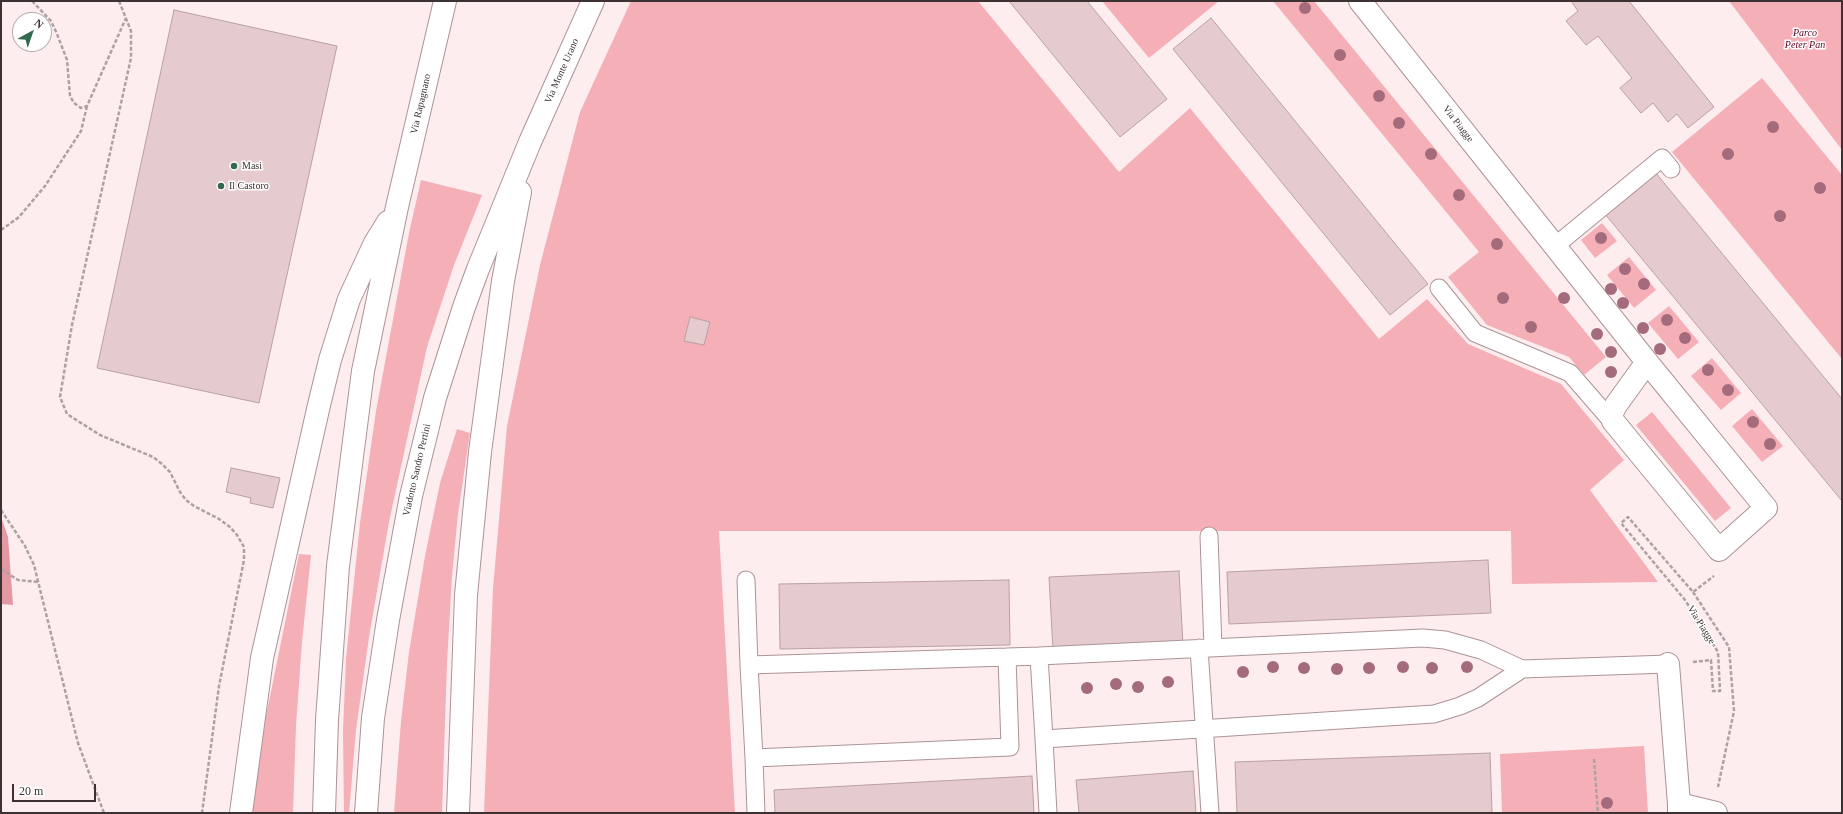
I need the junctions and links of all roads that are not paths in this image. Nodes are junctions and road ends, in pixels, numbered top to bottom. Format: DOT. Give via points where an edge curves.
graph roads {
  1 [pos="445,1"];
  2 [pos="593,1"];
  3 [pos="1360,1"];
  4 [pos="530,142"];
  5 [pos="1671,169"];
  6 [pos="397,207"];
  7 [pos="1555,246"];
  8 [pos="1439,288"];
  9 [pos="1647,362"];
  10 [pos="1616,426"];
  11 [pos="1209,536"];
  12 [pos="746,580"];
  13 [pos="1206,648"];
  14 [pos="1039,656"];
  15 [pos="1007,657"];
  16 [pos="1668,664"];
  17 [pos="749,665"];
  18 [pos="1522,669"];
  19 [pos="1205,730"];
  20 [pos="1044,739"];
  21 [pos="754,758"];
  22 [pos="1679,809"];
  23 [pos="241,813"];
  24 [pos="324,813"];
  25 [pos="366,813"];
  26 [pos="458,813"];
  27 [pos="756,813"];
  28 [pos="1048,813"];
  29 [pos="1210,813"];
  30 [pos="1715,813"];
  1 -- 6 [label="main road, Via Rapagnano"];
  2 -- 4 [label="main road, Via Monte Urano"];
  3 -- 7 [label="main road, Via Piagge"];
  4 -- 25 [label="main road, Viadotto Sandro Pertini" via="464,307 423,444 398,557 377,687"];
  4 -- 26 [label="main road" via="502,281 480,452 466,595"];
  5 -- 7 [label="lane" via="1662,158"];
  6 -- 23 [label="main road" via="359,274 330,360 262,658"];
  6 -- 24 [label="main road" via="363,371 342,526 327,720"];
  7 -- 9 [label="main road, Via Piagge"];
  8 -- 10 [label="lane" via="1475,333 1570,373"];
  9 -- 10 [label="main road" via="1611,415"];
  9 -- 10 [label="main road, Via Piagge" via="1766,508 1719,550"];
  11 -- 13 [label="lane"];
  12 -- 17 [label="lane"];
  13 -- 14 [label="lane"];
  13 -- 18 [label="lane" via="1434,639 1481,650"];
  13 -- 19 [label="lane"];
  14 -- 15 [label="lane"];
  14 -- 20 [label="lane"];
  15 -- 17 [label="lane"];
  15 -- 21 [label="lane" via="1010,747"];
  16 -- 18 [label="lane"];
  16 -- 22 [label="main road"];
  17 -- 21 [label="lane"];
  18 -- 19 [label="lane" via="1478,698 1440,712"];
  19 -- 20 [label="lane"];
  19 -- 29 [label="lane"];
  20 -- 28 [label="lane"];
  21 -- 27 [label="lane"];
  22 -- 30 [label="main road"];
}
